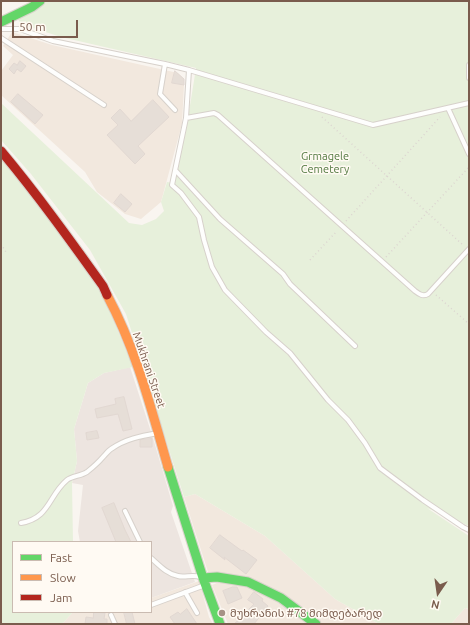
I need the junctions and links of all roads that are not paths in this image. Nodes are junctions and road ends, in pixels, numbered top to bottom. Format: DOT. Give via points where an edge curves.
graph roads {
  1 [pos="40,1"];
  2 [pos="1,22"];
  3 [pos="1,29"];
  4 [pos="1,38"];
  5 [pos="165,64"];
  6 [pos="469,65"];
  7 [pos="189,70"];
  8 [pos="469,78"];
  9 [pos="469,102"];
  10 [pos="104,105"];
  11 [pos="448,108"];
  12 [pos="175,110"];
  13 [pos="186,118"];
  14 [pos="1,152"];
  15 [pos="469,154"];
  16 [pos="176,171"];
  17 [pos="469,249"];
  18 [pos="355,346"];
  19 [pos="158,433"];
  20 [pos="125,511"];
  21 [pos="21,523"];
  22 [pos="469,530"];
  23 [pos="140,541"];
  24 [pos="152,559"];
  25 [pos="204,581"];
  26 [pos="185,592"];
  27 [pos="152,605"];
  28 [pos="197,613"];
  29 [pos="111,615"];
  30 [pos="115,624"];
  31 [pos="220,624"];
  32 [pos="316,624"];
  1 -- 2 [label="street"];
  3 -- 5 [label="lane" via="20,29 53,41"];
  4 -- 10 [label="lane"];
  5 -- 7 [label="lane"];
  5 -- 12 [label="lane" via="160,94"];
  6 -- 8 [label="lane"];
  7 -- 11 [label="lane" via="373,125"];
  7 -- 13 [label="lane"];
  9 -- 11 [label="lane"];
  11 -- 15 [label="lane"];
  13 -- 16 [label="lane"];
  13 -- 17 [label="lane" via="214,113 218,115 421,295 430,291"];
  14 -- 19 [label="street, Mukhrani Street" via="22,176 103,286 117,313 138,366"];
  16 -- 18 [label="lane" via="220,219 283,274 290,284"];
  16 -- 22 [label="lane" via="172,185 199,217 212,267 226,290 290,353 328,400 348,420 380,468"];
  19 -- 21 [label="lane" via="131,438 110,449 85,473 68,479 37,518"];
  19 -- 25 [label="street, Mukhrani Street"];
  20 -- 23 [label="lane"];
  24 -- 25 [label="lane" via="164,570 178,577 195,575"];
  25 -- 26 [label="lane"];
  25 -- 31 [label="street, Mukhrani Street"];
  25 -- 32 [label="street" via="217,577 248,582 281,598"];
  26 -- 27 [label="lane"];
  26 -- 28 [label="lane"];
  29 -- 30 [label="lane"];
}
